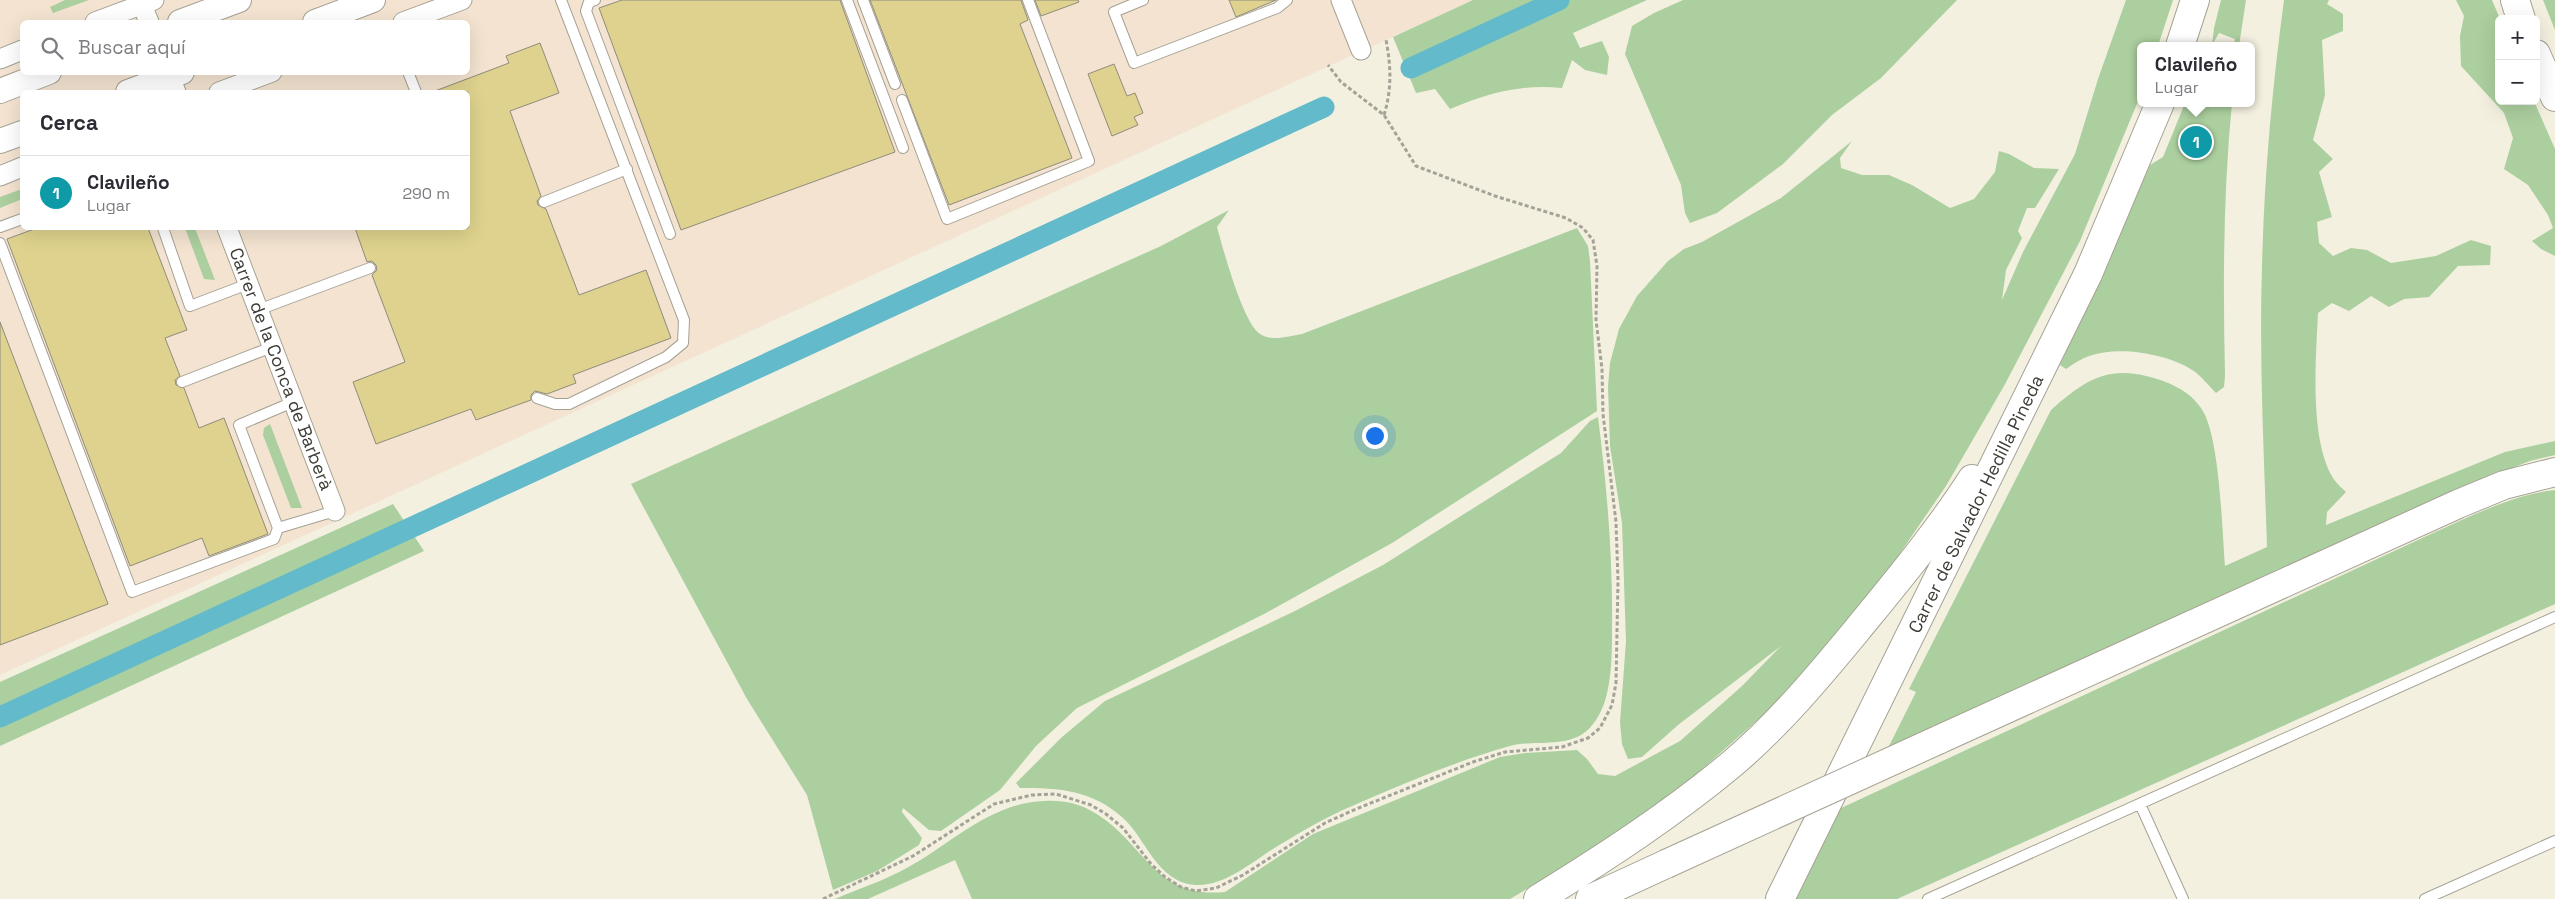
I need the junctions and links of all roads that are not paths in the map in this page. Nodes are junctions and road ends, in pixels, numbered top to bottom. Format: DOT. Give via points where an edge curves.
graph roads {
  1 [pos="240,0"];
  2 [pos="373,0"];
  3 [pos="462,0"];
  4 [pos="561,0"];
  5 [pos="595,0"];
  6 [pos="847,0"];
  7 [pos="863,0"];
  8 [pos="1028,0"];
  9 [pos="1143,0"];
  10 [pos="1285,0"];
  11 [pos="1342,0"];
  12 [pos="2195,0"];
  13 [pos="2507,0"];
  14 [pos="2515,0"];
  15 [pos="146,2"];
  16 [pos="2517,15"];
  17 [pos="2519,15"];
  18 [pos="100,20"];
  19 [pos="149,20"];
  20 [pos="185,20"];
  21 [pos="319,20"];
  22 [pos="409,20"];
  23 [pos="2181,42"];
  24 [pos="1361,50"];
  25 [pos="20,51"];
  26 [pos="2540,51"];
  27 [pos="0,58"];
  28 [pos="2539,60"];
  29 [pos="42,75"];
  30 [pos="264,75"];
  31 [pos="409,75"];
  32 [pos="2555,75"];
  33 [pos="174,79"];
  34 [pos="895,84"];
  35 [pos="135,90"];
  36 [pos="224,90"];
  37 [pos="415,90"];
  38 [pos="0,91"];
  39 [pos="2555,97"];
  40 [pos="902,100"];
  41 [pos="2160,107"];
  42 [pos="20,134"];
  43 [pos="0,141"];
  44 [pos="903,148"];
  45 [pos="20,168"];
  46 [pos="627,169"];
  47 [pos="0,176"];
  48 [pos="544,202"];
  49 [pos="20,220"];
  50 [pos="0,227"];
  51 [pos="164,230"];
  52 [pos="228,230"];
  53 [pos="670,234"];
  54 [pos="0,243"];
  55 [pos="370,268"];
  56 [pos="248,284"];
  57 [pos="258,310"];
  58 [pos="272,347"];
  59 [pos="2041,373"];
  60 [pos="182,382"];
  61 [pos="537,398"];
  62 [pos="293,402"];
  63 [pos="2555,472"];
  64 [pos="334,512"];
  65 [pos="278,528"];
  66 [pos="2555,617"];
  67 [pos="2140,804"];
  68 [pos="2555,841"];
  69 [pos="1538,899"];
  70 [pos="1590,899"];
  71 [pos="1780,899"];
  72 [pos="1928,899"];
  73 [pos="2183,899"];
  74 [pos="2425,899"];
  1 -- 20 [label="street"];
  2 -- 21 [label="street"];
  3 -- 22 [label="street"];
  4 -- 46 [label="lane"];
  5 -- 53 [label="lane" via="589,2 586,11"];
  6 -- 44 [label="lane"];
  7 -- 34 [label="lane"];
  8 -- 40 [label="lane" via="1089,161 947,219"];
  9 -- 10 [label="lane" via="1114,12 1134,63 1277,8"];
  11 -- 24 [label="street"];
  12 -- 23 [label="main road"];
  13 -- 16 [label="main road"];
  14 -- 17 [label="main road"];
  15 -- 18 [label="street"];
  15 -- 19 [label="street"];
  25 -- 27 [label="street"];
  26 -- 32 [label="street"];
  28 -- 39 [label="main road"];
  29 -- 38 [label="street"];
  30 -- 36 [label="street"];
  31 -- 37 [label="lane"];
  33 -- 35 [label="street"];
  41 -- 59 [label="main road, Carrer de Salvador Hedilla Pineda" via="2088,274"];
  42 -- 43 [label="street"];
  45 -- 47 [label="street"];
  46 -- 48 [label="lane"];
  46 -- 61 [label="lane" via="684,320 683,343 666,357 569,404 555,404"];
  49 -- 50 [label="lane"];
  51 -- 56 [label="lane" via="190,306"];
  52 -- 56 [label="street, Carrer de la Conca de Barberà"];
  54 -- 65 [label="lane" via="132,592 274,539"];
  55 -- 57 [label="lane"];
  56 -- 57 [label="street, Carrer de la Conca de Barberà"];
  57 -- 58 [label="street, Carrer de la Conca de Barberà"];
  58 -- 60 [label="lane"];
  58 -- 62 [label="street, Carrer de la Conca de Barberà"];
  59 -- 69 [label="main road" via="1953,509 1801,698 1734,762 1670,813 1614,853"];
  59 -- 71 [label="main road, Carrer de Salvador Hedilla Pineda"];
  62 -- 64 [label="street, Carrer de la Conca de Barberà"];
  62 -- 65 [label="lane" via="240,425"];
  63 -- 70 [label="main road, bridge" via="2504,485 2458,504"];
  64 -- 65 [label="lane"];
  66 -- 67 [label="lane"];
  67 -- 72 [label="lane"];
  67 -- 73 [label="lane"];
  68 -- 74 [label="lane"];
}
